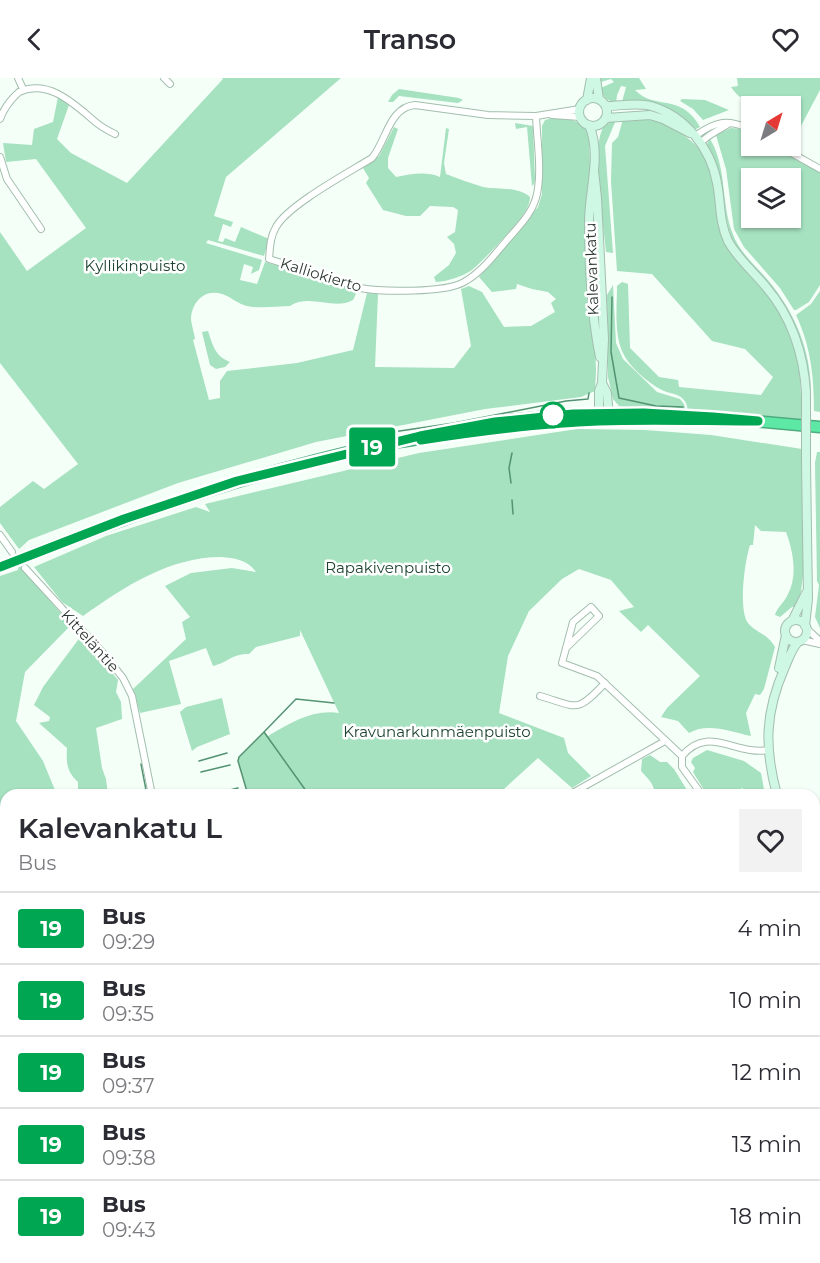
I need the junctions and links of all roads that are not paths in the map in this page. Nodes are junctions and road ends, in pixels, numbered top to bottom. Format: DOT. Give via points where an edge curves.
graph roads {
  1 [pos="18,78"];
  2 [pos="164,78"];
  3 [pos="591,78"];
  4 [pos="596,78"];
  5 [pos="170,84"];
  6 [pos="23,89"];
  7 [pos="599,99"];
  8 [pos="587,100"];
  9 [pos="606,106"];
  10 [pos="580,113"];
  11 [pos="536,116"];
  12 [pos="606,118"];
  13 [pos="0,119"];
  14 [pos="741,124"];
  15 [pos="593,125"];
  16 [pos="115,134"];
  17 [pos="696,137"];
  18 [pos="797,156"];
  19 [pos="0,157"];
  20 [pos="820,169"];
  21 [pos="41,229"];
  22 [pos="604,417"];
  23 [pos="820,427"];
  24 [pos="0,535"];
  25 [pos="12,552"];
  26 [pos="0,567"];
  27 [pos="25,568"];
  28 [pos="806,593"];
  29 [pos="792,621"];
  30 [pos="806,627"];
  31 [pos="786,635"];
  32 [pos="800,641"];
  33 [pos="820,642"];
  34 [pos="566,648"];
  35 [pos="780,674"];
  36 [pos="605,683"];
  37 [pos="540,696"];
  38 [pos="665,741"];
  39 [pos="769,750"];
  40 [pos="682,756"];
  41 [pos="151,789"];
  42 [pos="580,789"];
  43 [pos="696,789"];
  44 [pos="776,789"];
  1 -- 6 [label="street"];
  2 -- 5 [label="street"];
  3 -- 8 [label="street"];
  4 -- 7 [label="street"];
  6 -- 13 [label="street" via="12,98"];
  6 -- 16 [label="street" via="42,84 55,87"];
  7 -- 8 [label="street"];
  7 -- 9 [label="street"];
  8 -- 10 [label="street"];
  9 -- 12 [label="street"];
  9 -- 17 [label="street" via="651,106 675,118"];
  10 -- 11 [label="street"];
  10 -- 15 [label="street"];
  11 -- 11 [label="street, Kalliokierto" via="405,107 395,116 372,158 287,213 275,228 269,259 374,291 448,288 462,283 484,266 534,205 538,179"];
  12 -- 15 [label="street"];
  12 -- 17 [label="street" via="650,115"];
  14 -- 17 [label="street" via="715,124"];
  15 -- 22 [label="street, Kalevankatu" via="604,339 599,391"];
  17 -- 28 [label="street, bridge" via="715,174 728,241 783,311 799,348 806,393"];
  18 -- 20 [label="street"];
  19 -- 21 [label="street" via="7,179"];
  22 -- 23 [label="highway" via="758,421"];
  22 -- 26 [label="highway" via="365,448 237,481"];
  24 -- 25 [label="street"];
  27 -- 41 [label="street, Kitteläntie" via="123,678 132,696"];
  28 -- 29 [label="street"];
  28 -- 30 [label="street"];
  29 -- 30 [label="street" via="800,621"];
  29 -- 31 [label="street" via="786,627"];
  30 -- 32 [label="street" via="806,635"];
  30 -- 33 [label="street"];
  31 -- 32 [label="street" via="790,641"];
  31 -- 35 [label="street"];
  32 -- 33 [label="street"];
  32 -- 35 [label="street"];
  34 -- 34 [label="street" via="599,616 591,607 575,619"];
  34 -- 36 [label="street" via="562,663 594,674"];
  35 -- 39 [label="street" via="768,718"];
  36 -- 37 [label="street" via="582,705"];
  36 -- 38 [label="street"];
  38 -- 40 [label="street"];
  38 -- 42 [label="street"];
  39 -- 40 [label="street" via="746,750 708,740 696,743"];
  39 -- 44 [label="street"];
  40 -- 43 [label="street" via="682,766"];
}
